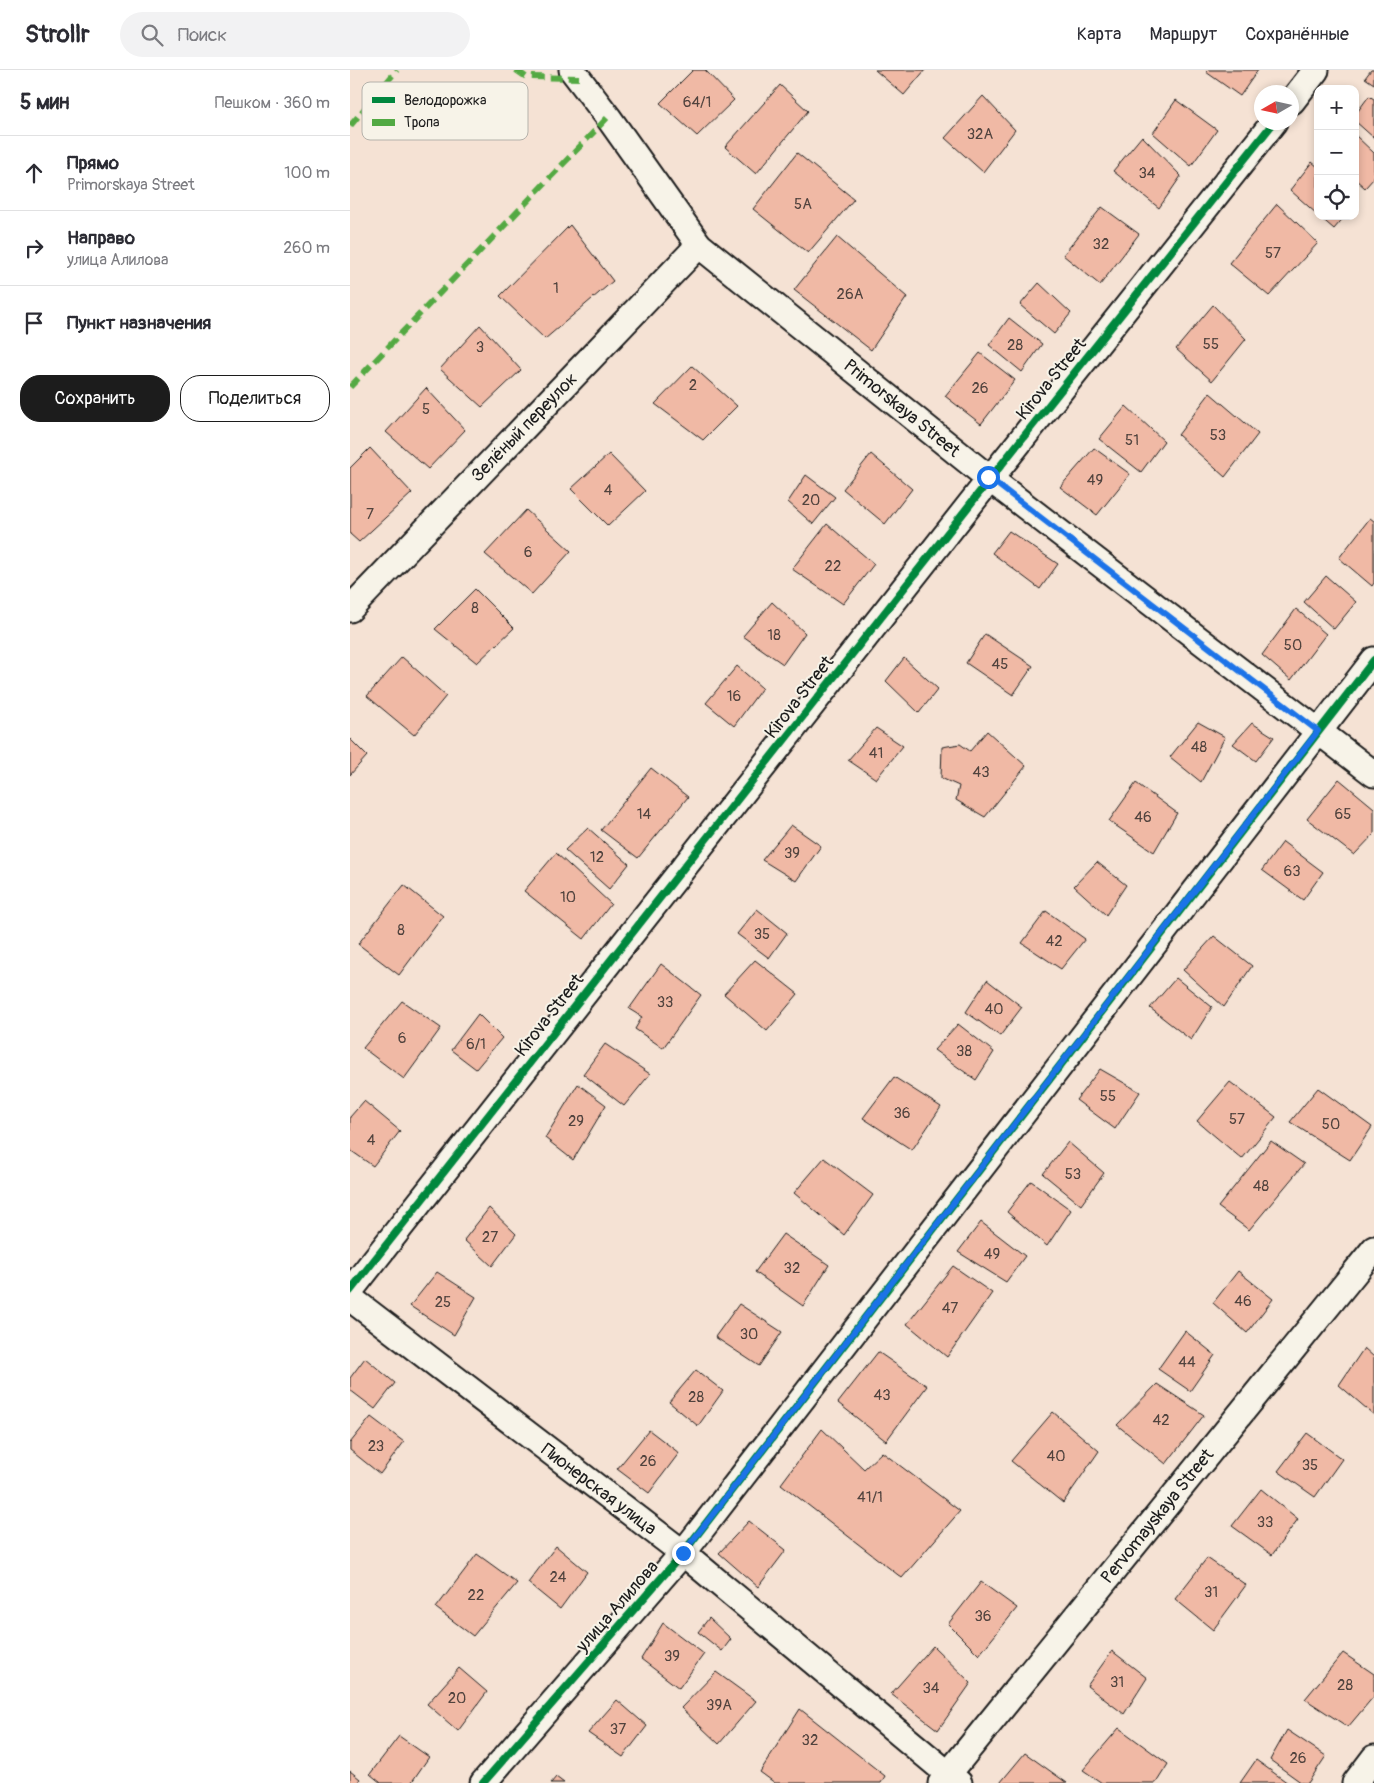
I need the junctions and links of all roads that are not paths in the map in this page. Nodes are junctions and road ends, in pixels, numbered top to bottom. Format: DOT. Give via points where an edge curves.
graph roads {
  1 [pos="572,70"];
  2 [pos="1316,70"];
  3 [pos="1299,92"];
  4 [pos="1268,130"];
  5 [pos="699,244"];
  6 [pos="990,479"];
  7 [pos="350,609"];
  8 [pos="1374,660"];
  9 [pos="1318,731"];
  10 [pos="1374,774"];
  11 [pos="1374,1249"];
  12 [pos="350,1291"];
  13 [pos="350,1298"];
  14 [pos="683,1553"];
  15 [pos="1374,1758"];
  16 [pos="949,1780"];
  17 [pos="483,1783"];
  18 [pos="1355,1783"];
  1 -- 5 [label="street, Primorskaya Street"];
  2 -- 3 [label="street"];
  4 -- 6 [label="street, Kirova Street"];
  5 -- 6 [label="street, Primorskaya Street"];
  5 -- 7 [label="street, Зелёный переулок"];
  6 -- 9 [label="street, Primorskaya Street"];
  6 -- 12 [label="street, Kirova Street"];
  8 -- 9 [label="street, улица Алилова"];
  9 -- 10 [label="street, Primorskaya Street"];
  9 -- 14 [label="street, улица Алилова"];
  11 -- 16 [label="street, Pervomayskaya Street"];
  13 -- 14 [label="street, Пионерская улица"];
  14 -- 16 [label="street, Пионерская улица"];
  14 -- 17 [label="street, улица Алилова"];
  15 -- 18 [label="street"];
}
